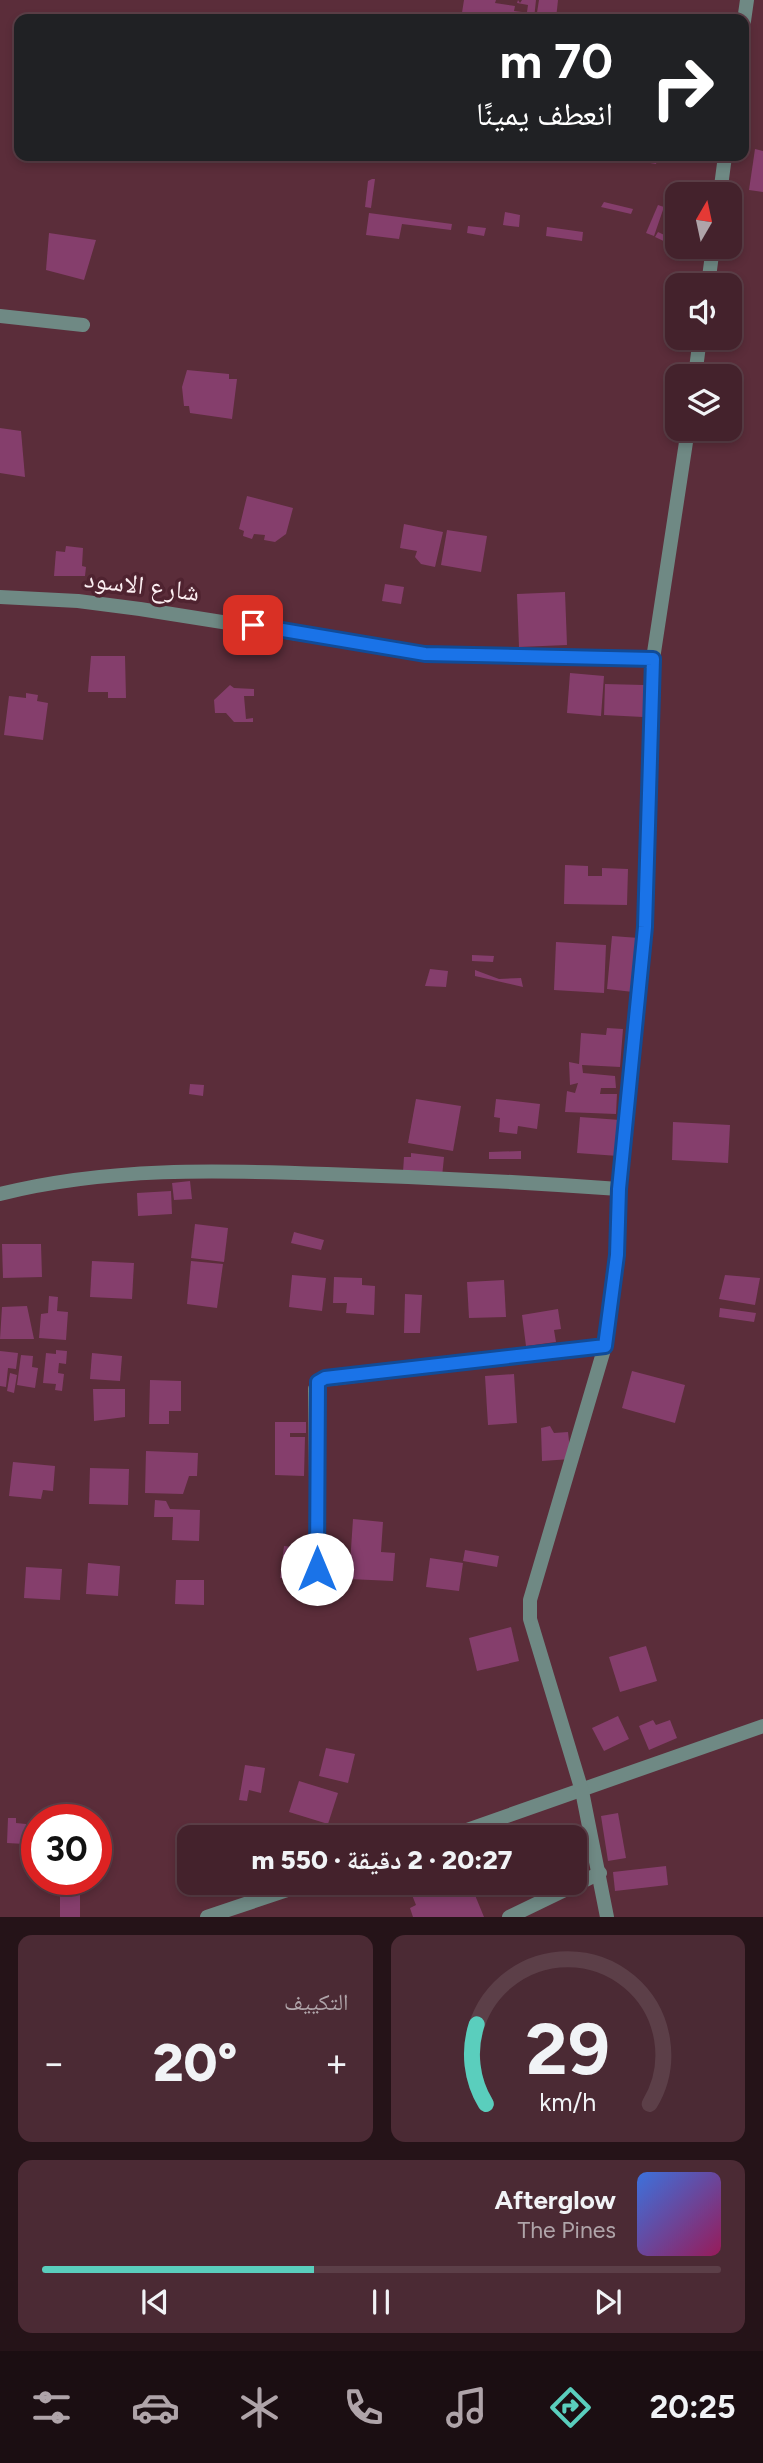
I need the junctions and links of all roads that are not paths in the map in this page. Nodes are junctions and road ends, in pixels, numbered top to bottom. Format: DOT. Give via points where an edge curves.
graph roads {
  1 [pos="724,161"];
  2 [pos="722,182"];
  3 [pos="0,316"];
  4 [pos="83,326"];
  5 [pos="686,441"];
  6 [pos="0,597"];
  7 [pos="653,659"];
  8 [pos="619,1189"];
  9 [pos="0,1194"];
  10 [pos="605,1346"];
  11 [pos="317,1569"];
  12 [pos="763,1726"];
  13 [pos="582,1791"];
  14 [pos="482,1825"];
  15 [pos="600,1873"];
  16 [pos="272,1895"];
  17 [pos="207,1917"];
  18 [pos="509,1917"];
  19 [pos="607,1917"];
  1 -- 2 [label="street"];
  3 -- 4 [label="street"];
  5 -- 7 [label="street"];
  6 -- 7 [label="street, شارع الاسود" via="140,609 425,654"];
  7 -- 8 [label="street" via="645,927"];
  8 -- 9 [label="street" via="195,1169 55,1182"];
  8 -- 10 [label="street" via="617,1255"];
  10 -- 11 [label="street" via="318,1382"];
  10 -- 13 [label="street" via="530,1600 530,1619"];
  12 -- 13 [label="street"];
  13 -- 14 [label="street"];
  13 -- 15 [label="street"];
  15 -- 18 [label="street"];
  15 -- 19 [label="street"];
  16 -- 17 [label="street"];
}
